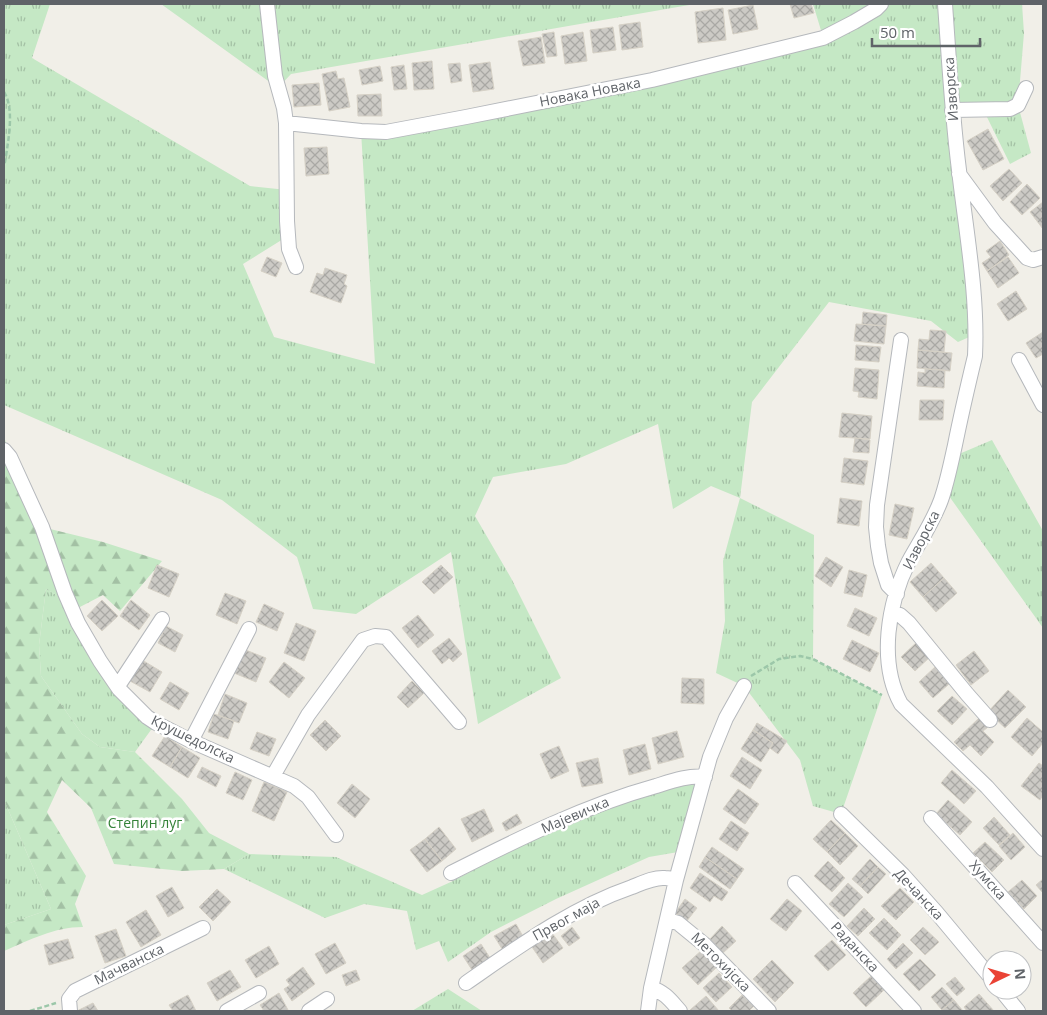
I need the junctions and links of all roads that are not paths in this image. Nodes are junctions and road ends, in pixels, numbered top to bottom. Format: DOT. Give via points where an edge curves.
graph roads {
  1 [pos="267,4"];
  2 [pos="881,4"];
  3 [pos="945,4"];
  4 [pos="1026,88"];
  5 [pos="952,110"];
  6 [pos="286,123"];
  7 [pos="959,174"];
  8 [pos="1043,257"];
  9 [pos="296,267"];
  10 [pos="901,340"];
  11 [pos="1019,360"];
  12 [pos="1043,406"];
  13 [pos="4,450"];
  14 [pos="897,594"];
  15 [pos="892,612"];
  16 [pos="162,619"];
  17 [pos="249,629"];
  18 [pos="747,681"];
  19 [pos="118,686"];
  20 [pos="990,720"];
  21 [pos="459,722"];
  22 [pos="191,741"];
  23 [pos="273,776"];
  24 [pos="705,777"];
  25 [pos="841,814"];
  26 [pos="931,818"];
  27 [pos="336,835"];
  28 [pos="1043,849"];
  29 [pos="452,873"];
  30 [pos="676,880"];
  31 [pos="795,883"];
  32 [pos="668,920"];
  33 [pos="204,928"];
  34 [pos="1043,943"];
  35 [pos="982,967"];
  36 [pos="466,983"];
  37 [pos="652,988"];
  38 [pos="259,993"];
  39 [pos="328,999"];
  40 [pos="1009,1000"];
  41 [pos="70,1005"];
  42 [pos="227,1011"];
  43 [pos="308,1011"];
  44 [pos="648,1011"];
  45 [pos="680,1011"];
  46 [pos="769,1011"];
  47 [pos="914,1011"];
  48 [pos="1018,1011"];
  1 -- 6 [label="street" via="275,76"];
  2 -- 6 [label="street, Новака Новака" via="823,38 652,80 552,100 386,132"];
  3 -- 5 [label="street, Изворска"];
  4 -- 5 [label="street" via="1018,104 1010,109"];
  5 -- 7 [label="street, Изворска"];
  6 -- 9 [label="street" via="287,221 289,249"];
  7 -- 8 [label="street" via="995,223 1027,258"];
  7 -- 14 [label="street, Изворска" via="973,288 975,356 942,499 909,562"];
  10 -- 14 [label="street" via="876,527 885,577"];
  11 -- 12 [label="street"];
  13 -- 19 [label="street, Крушедолска" via="42,526 78,623"];
  14 -- 15 [label="street, Изворска"];
  15 -- 20 [label="street" via="909,623"];
  15 -- 28 [label="street, Изворска" via="890,674 901,704 987,787"];
  16 -- 19 [label="street"];
  17 -- 22 [label="street"];
  18 -- 24 [label="street" via="718,737"];
  19 -- 22 [label="street, Крушедолска" via="147,717"];
  21 -- 23 [label="street" via="386,637 375,636 363,640 308,716"];
  22 -- 23 [label="street, Крушедолска"];
  23 -- 27 [label="street, Крушедолска" via="294,786 308,798"];
  24 -- 29 [label="street, Мајевичка" via="663,784 595,805"];
  24 -- 30 [label="street"];
  25 -- 35 [label="street, Дечанска" via="903,875"];
  26 -- 34 [label="street, Хумска"];
  30 -- 32 [label="street"];
  30 -- 36 [label="street, Првог маја" via="650,880 596,902 529,939"];
  31 -- 47 [label="street, Раданска"];
  32 -- 37 [label="street"];
  32 -- 46 [label="street, Метохијска" via="678,923 705,945"];
  33 -- 41 [label="street, Мачванска" via="75,991"];
  37 -- 44 [label="street"];
  37 -- 45 [label="street" via="660,990"];
  38 -- 42 [label="street"];
  39 -- 43 [label="street"];
  40 -- 48 [label="street"];
}
